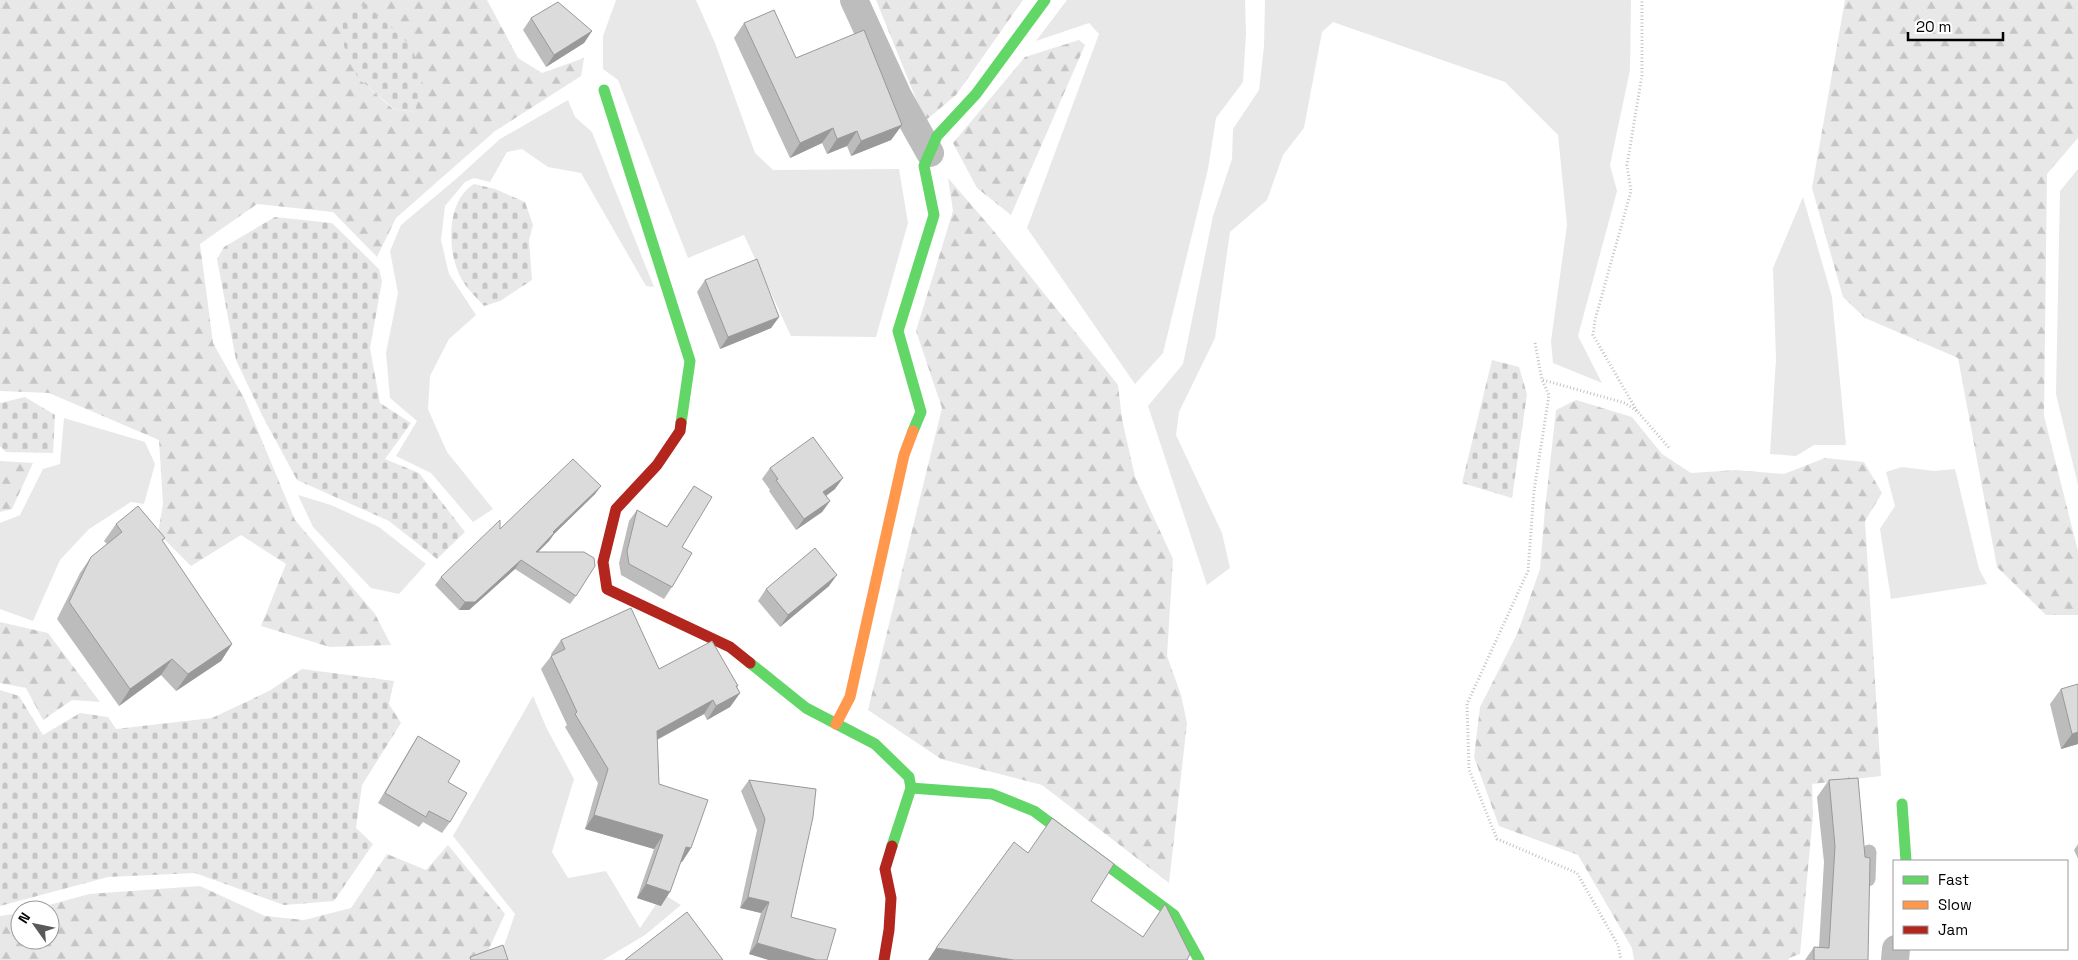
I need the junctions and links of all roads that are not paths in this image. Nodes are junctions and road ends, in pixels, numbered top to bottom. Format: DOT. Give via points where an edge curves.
graph roads {
  1 [pos="854,0"];
  2 [pos="1045,0"];
  3 [pos="604,90"];
  4 [pos="930,153"];
  5 [pos="836,724"];
  6 [pos="911,788"];
  7 [pos="1902,804"];
  8 [pos="1869,852"];
  9 [pos="1906,860"];
  10 [pos="1868,892"];
  11 [pos="884,960"];
  12 [pos="1200,960"];
  1 -- 4 [label="street" via="898,96"];
  2 -- 4 [label="street" via="976,94 937,136"];
  3 -- 5 [label="street" via="690,361 680,431 657,465 616,509 603,562 607,589 730,647 806,708"];
  4 -- 5 [label="street" via="924,166 934,215 898,330 921,412 904,454 850,696"];
  5 -- 6 [label="street" via="875,744 909,777"];
  6 -- 11 [label="street" via="885,870 891,898"];
  6 -- 12 [label="street" via="992,794 1034,811 1174,915"];
  7 -- 9 [label="street"];
  8 -- 10 [label="lane"];
}
